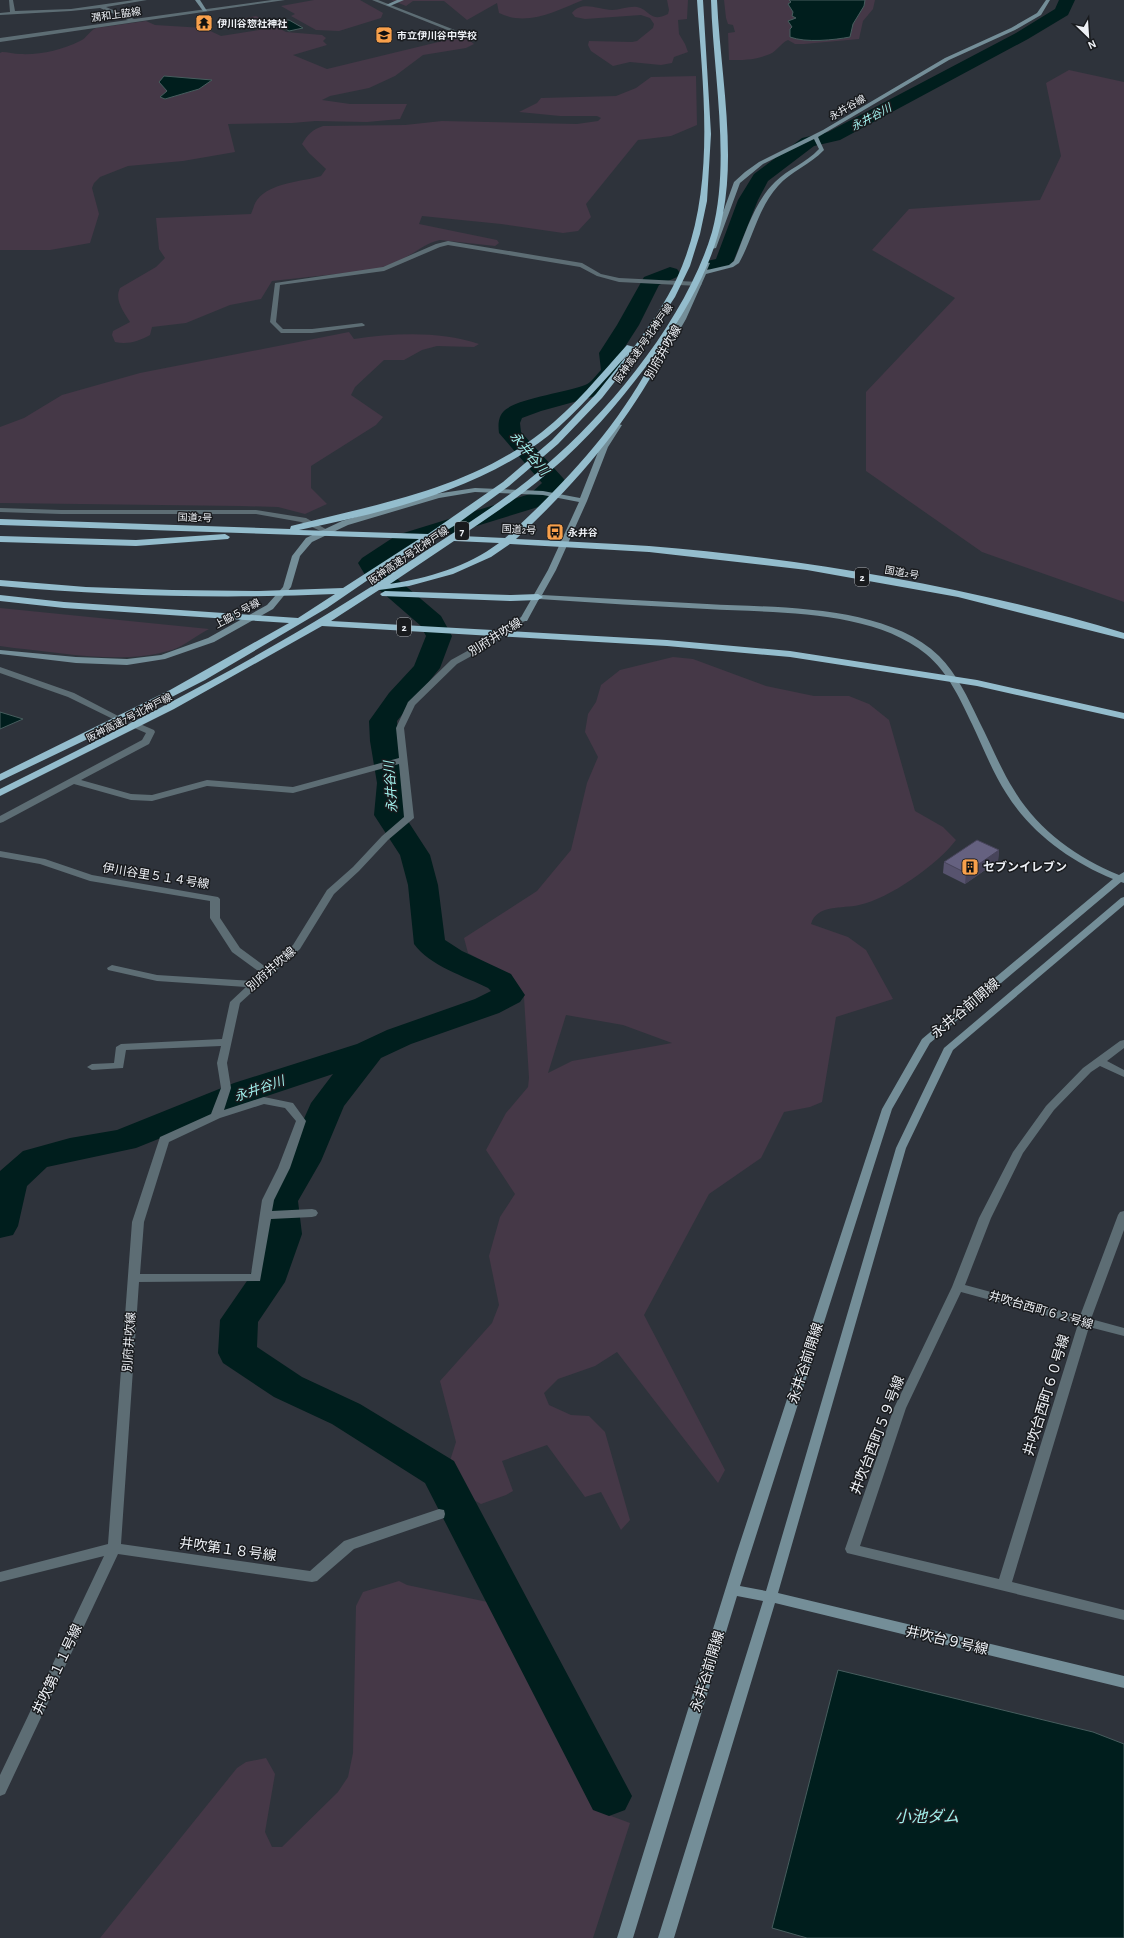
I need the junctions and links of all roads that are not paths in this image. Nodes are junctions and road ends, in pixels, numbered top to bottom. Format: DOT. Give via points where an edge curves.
graph roads {
  1 [pos="11,0"];
  2 [pos="95,0"];
  3 [pos="145,0"];
  4 [pos="197,0"];
  5 [pos="283,0"];
  6 [pos="374,0"];
  7 [pos="402,0"];
  8 [pos="1048,0"];
  9 [pos="700,1"];
  10 [pos="713,1"];
  11 [pos="388,5"];
  12 [pos="99,6"];
  13 [pos="205,10"];
  14 [pos="13,13"];
  15 [pos="0,14"];
  16 [pos="136,20"];
  17 [pos="462,34"];
  18 [pos="0,40"];
  19 [pos="815,136"];
  20 [pos="704,273"];
  21 [pos="699,284"];
  22 [pos="658,319"];
  23 [pos="675,320"];
  24 [pos="362,325"];
  25 [pos="639,393"];
  26 [pos="583,501"];
  27 [pos="0,510"];
  28 [pos="0,522"];
  29 [pos="327,532"];
  30 [pos="0,539"];
  31 [pos="0,583"];
  32 [pos="538,597"];
  33 [pos="0,598"];
  34 [pos="1124,636"];
  35 [pos="0,652"];
  36 [pos="0,670"];
  37 [pos="1124,716"];
  38 [pos="118,718"];
  39 [pos="133,724"];
  40 [pos="400,760"];
  41 [pos="0,774"];
  42 [pos="0,778"];
  43 [pos="73,781"];
  44 [pos="0,793"];
  45 [pos="0,799"];
  46 [pos="0,820"];
  47 [pos="0,854"];
  48 [pos="1123,878"];
  49 [pos="1124,900"];
  50 [pos="112,968"];
  51 [pos="267,973"];
  52 [pos="254,984"];
  53 [pos="226,1042"];
  54 [pos="1124,1043"];
  55 [pos="1099,1061"];
  56 [pos="92,1067"];
  57 [pos="1124,1074"];
  58 [pos="216,1116"];
  59 [pos="312,1213"];
  60 [pos="266,1215"];
  61 [pos="1124,1215"];
  62 [pos="134,1278"];
  63 [pos="958,1287"];
  64 [pos="1084,1322"];
  65 [pos="1124,1332"];
  66 [pos="439,1514"];
  67 [pos="114,1548"];
  68 [pos="0,1576"];
  69 [pos="1004,1586"];
  70 [pos="732,1590"];
  71 [pos="771,1597"];
  72 [pos="1124,1615"];
  73 [pos="1124,1682"];
  74 [pos="0,1790"];
  75 [pos="624,1938"];
  76 [pos="666,1938"];
  1 -- 14 [label="street"];
  2 -- 12 [label="street"];
  3 -- 12 [label="street"];
  4 -- 13 [label="street"];
  5 -- 13 [label="street, 潤和上脇線"];
  6 -- 11 [label="street"];
  7 -- 11 [label="street"];
  8 -- 19 [label="street, 永井谷線" via="1039,14 1013,29 947,59"];
  9 -- 22 [label="highway, 阪神高速7号北神戸線 / 7" via="708,99 708,160 702,217 686,268"];
  10 -- 23 [label="highway, 阪神高速7号北神戸線 / 7" via="724,160 719,216 702,269"];
  11 -- 17 [label="street"];
  12 -- 14 [label="street"];
  12 -- 16 [label="street"];
  13 -- 16 [label="street, 潤和上脇線"];
  14 -- 15 [label="street"];
  16 -- 18 [label="street, 潤和上脇線"];
  19 -- 20 [label="street, 永井谷線" via="761,162 738,182"];
  19 -- 20 [label="street" via="822,150 814,159 776,184 764,201 737,262"];
  20 -- 21 [label="street, 別府井吹線"];
  21 -- 24 [label="street" via="619,280 599,275 582,265 448,243 384,269 277,284 273,322 281,331 312,331"];
  21 -- 25 [label="street, 別府井吹線" via="664,353"];
  22 -- 30 [label="highway" via="545,434 506,459 466,478 387,507 252,534 136,543"];
  22 -- 42 [label="highway, 阪神高速7号北神戸線 / 7" via="588,410 544,453 453,523 229,662"];
  23 -- 25 [label="highway" via="651,374"];
  23 -- 44 [label="highway, 阪神高速7号北神戸線 / 7" via="604,414 561,457 518,493 341,612 146,722"];
  25 -- 26 [label="street, 別府井吹線" via="604,447"];
  25 -- 31 [label="highway" via="622,419 573,478 510,539 489,555 429,580 359,590 249,594 132,593"];
  26 -- 29 [label="street, 上脇５号線" via="543,493 475,490 438,496 345,523"];
  26 -- 32 [label="street, 別府井吹線"];
  27 -- 29 [label="street" via="256,512 303,520"];
  28 -- 34 [label="highway, 国道2号 / 2" via="396,535 595,545 686,553 814,568 958,594"];
  29 -- 35 [label="street, 上脇５号線" via="310,540 296,556 287,586 270,607 211,640 162,657 127,662 76,660"];
  32 -- 40 [label="street, 別府井吹線" via="524,619 454,662 411,704 400,728"];
  32 -- 41 [label="highway" via="402,589 348,598 130,719 71,747"];
  32 -- 45 [label="highway" via="383,594 353,601 211,683"];
  32 -- 48 [label="street" via="812,613 857,620 911,639 930,652 962,694 1010,793 1040,830 1093,866"];
  33 -- 37 [label="highway, 2" via="230,617 578,637 790,654 977,683"];
  36 -- 38 [label="street" via="71,695"];
  39 -- 43 [label="street" via="151,732 146,742"];
  40 -- 43 [label="street" via="294,790 207,783 152,798 131,797"];
  40 -- 51 [label="street, 別府井吹線" via="409,818 330,892 297,947"];
  43 -- 46 [label="street"];
  47 -- 51 [label="street, 伊川谷里５１４号線" via="42,861 90,878 215,899 215,918 236,950"];
  48 -- 70 [label="street, 永井谷前開線" via="926,1041 887,1109"];
  49 -- 71 [label="street, 永井谷前開線" via="949,1048 901,1148"];
  50 -- 52 [label="street" via="156,978"];
  51 -- 52 [label="street, 別府井吹線"];
  52 -- 53 [label="street, 別府井吹線" via="235,1002"];
  53 -- 56 [label="street" via="121,1048 119,1066"];
  53 -- 58 [label="street, 別府井吹線" via="222,1063 226,1088"];
  54 -- 55 [label="street, 井吹台西町５９号線"];
  55 -- 57 [label="street"];
  55 -- 63 [label="street, 井吹台西町５９号線" via="1050,1108 1018,1152 985,1218"];
  58 -- 60 [label="street" via="264,1100 289,1105 301,1121 284,1168 268,1200"];
  58 -- 62 [label="street, 別府井吹線" via="164,1140 138,1222"];
  59 -- 60 [label="street"];
  60 -- 62 [label="street" via="256,1278"];
  61 -- 64 [label="street, 井吹台西町６０号線"];
  62 -- 67 [label="street, 別府井吹線"];
  63 -- 64 [label="street, 井吹台西町６２号線"];
  63 -- 69 [label="street, 井吹台西町５９号線" via="900,1408 852,1549"];
  64 -- 65 [label="street, 井吹台西町６２号線"];
  64 -- 69 [label="street, 井吹台西町６０号線"];
  66 -- 67 [label="street, 井吹第１８号線" via="349,1545 312,1577"];
  67 -- 68 [label="street, 井吹第１８号線"];
  67 -- 74 [label="street, 井吹第１１号線"];
  69 -- 72 [label="street, 井吹台西町５９号線"];
  70 -- 71 [label="street, 井吹台９号線"];
  70 -- 75 [label="street, 永井谷前開線"];
  71 -- 73 [label="street, 井吹台９号線"];
  71 -- 76 [label="street, 永井谷前開線"];
}
